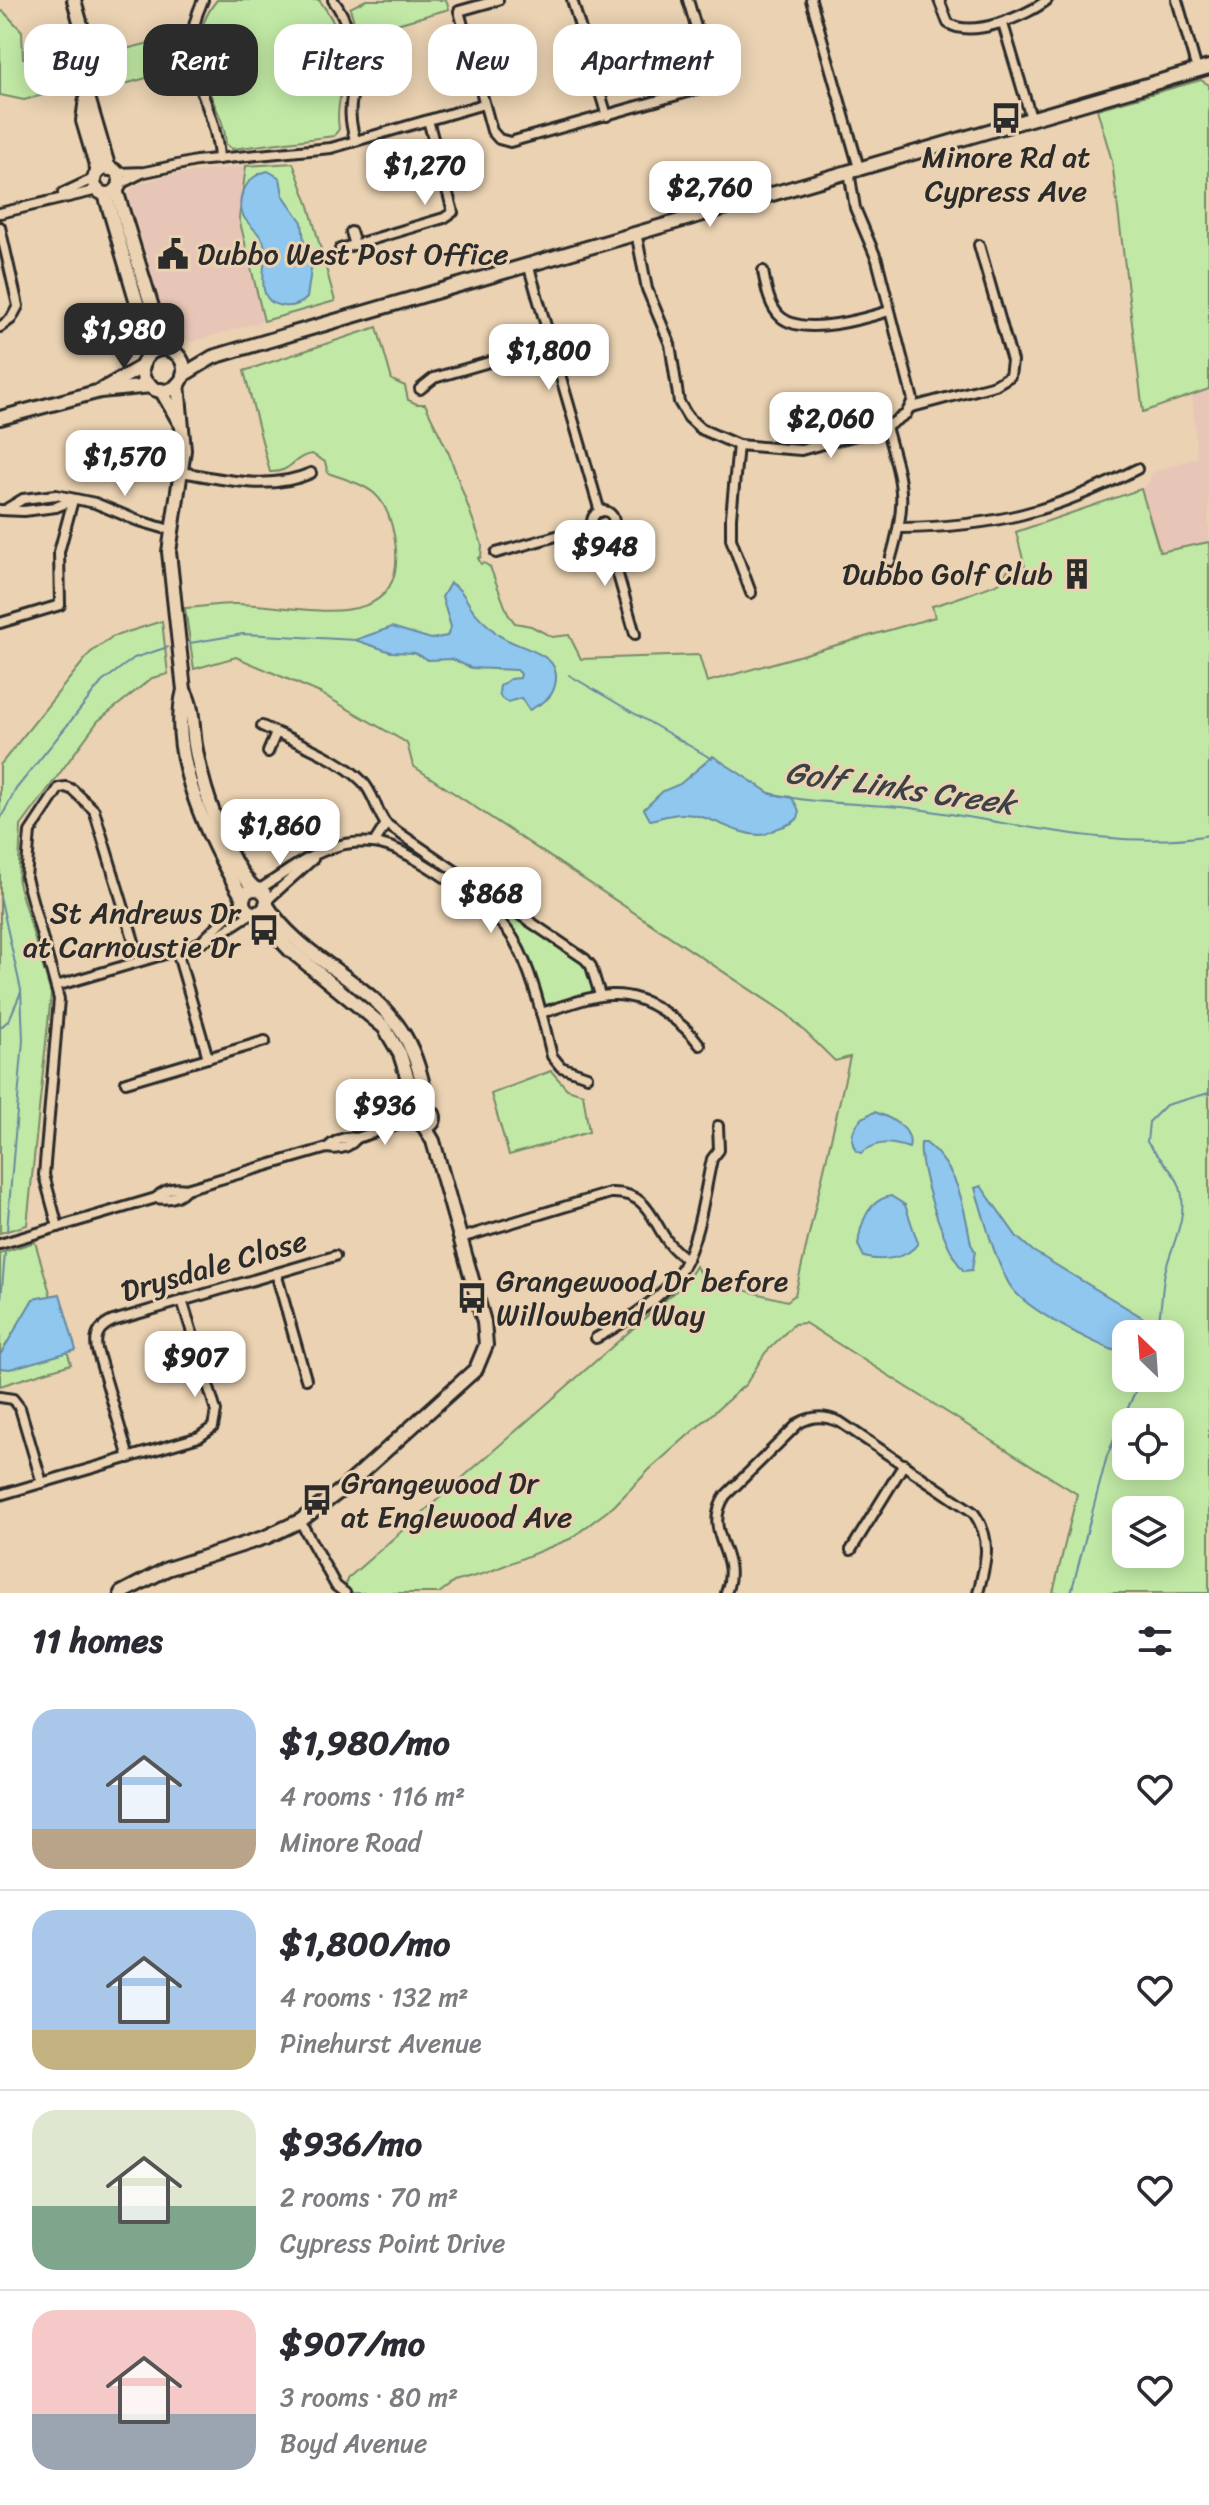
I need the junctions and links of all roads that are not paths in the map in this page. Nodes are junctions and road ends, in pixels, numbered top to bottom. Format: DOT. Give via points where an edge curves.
graph roads {
  1 [pos="74,0"];
  2 [pos="203,0"];
  3 [pos="333,0"];
  4 [pos="455,0"];
  5 [pos="498,0"];
  6 [pos="572,0"];
  7 [pos="688,0"];
  8 [pos="811,0"];
  9 [pos="939,0"];
  10 [pos="1047,0"];
  11 [pos="1177,0"];
  12 [pos="459,11"];
  13 [pos="1003,24"];
  14 [pos="1203,68"];
  15 [pos="484,104"];
  16 [pos="607,116"];
  17 [pos="1031,118"];
  18 [pos="428,120"];
  19 [pos="355,140"];
  20 [pos="219,159"];
  21 [pos="854,169"];
  22 [pos="107,181"];
  23 [pos="0,213"];
  24 [pos="0,227"];
  25 [pos="351,232"];
  26 [pos="636,232"];
  27 [pos="355,245"];
  28 [pos="979,245"];
  29 [pos="340,249"];
  30 [pos="528,264"];
  31 [pos="763,271"];
  32 [pos="889,311"];
  33 [pos="0,327"];
  34 [pos="551,344"];
  35 [pos="175,353"];
  36 [pos="213,357"];
  37 [pos="146,360"];
  38 [pos="181,379"];
  39 [pos="156,388"];
  40 [pos="420,389"];
  41 [pos="100,391"];
  42 [pos="912,407"];
  43 [pos="0,418"];
  44 [pos="182,426"];
  45 [pos="886,427"];
  46 [pos="738,445"];
  47 [pos="1137,469"];
  48 [pos="182,472"];
  49 [pos="311,473"];
  50 [pos="73,500"];
  51 [pos="4,509"];
  52 [pos="600,512"];
  53 [pos="592,526"];
  54 [pos="900,528"];
  55 [pos="170,530"];
  56 [pos="606,533"];
  57 [pos="496,553"];
  58 [pos="890,561"];
  59 [pos="751,593"];
  60 [pos="0,623"];
  61 [pos="635,634"];
  62 [pos="184,690"];
  63 [pos="262,726"];
  64 [pos="276,733"];
  65 [pos="268,752"];
  66 [pos="386,824"];
  67 [pos="374,843"];
  68 [pos="261,896"];
  69 [pos="243,899"];
  70 [pos="253,913"];
  71 [pos="200,942"];
  72 [pos="177,951"];
  73 [pos="140,961"];
  74 [pos="56,986"];
  75 [pos="600,995"];
  76 [pos="541,1013"];
  77 [pos="265,1041"];
  78 [pos="700,1045"];
  79 [pos="208,1058"];
  80 [pos="587,1076"];
  81 [pos="126,1082"];
  82 [pos="424,1119"];
  83 [pos="718,1126"];
  84 [pos="58,1227"];
  85 [pos="461,1238"];
  86 [pos="0,1244"];
  87 [pos="335,1256"];
  88 [pos="687,1259"];
  89 [pos="276,1273"];
  90 [pos="182,1300"];
  91 [pos="596,1338"];
  92 [pos="306,1379"];
  93 [pos="0,1397"];
  94 [pos="129,1458"];
  95 [pos="904,1464"];
  96 [pos="42,1483"];
  97 [pos="0,1495"];
  98 [pos="300,1521"];
  99 [pos="851,1550"];
  100 [pos="121,1593"];
  101 [pos="345,1593"];
  102 [pos="726,1593"];
  103 [pos="978,1593"];
  1 -- 22 [label="street" via="87,94 83,121"];
  2 -- 20 [label="street" via="191,52 217,132"];
  3 -- 19 [label="street" via="353,51 349,108"];
  4 -- 12 [label="street"];
  5 -- 12 [label="street"];
  6 -- 16 [label="street"];
  7 -- 16 [label="street" via="713,85"];
  8 -- 21 [label="street"];
  9 -- 13 [label="street" via="951,26"];
  10 -- 13 [label="street"];
  11 -- 14 [label="street"];
  12 -- 15 [label="street"];
  13 -- 17 [label="street"];
  14 -- 17 [label="street"];
  15 -- 16 [label="street" via="495,136 510,142"];
  15 -- 18 [label="street"];
  17 -- 21 [label="street"];
  18 -- 19 [label="street"];
  18 -- 27 [label="street" via="453,212"];
  19 -- 20 [label="street" via="312,151"];
  20 -- 22 [label="street"];
  21 -- 26 [label="street"];
  21 -- 32 [label="street" via="855,208 877,260"];
  22 -- 23 [label="street"];
  22 -- 35 [label="street" via="156,320"];
  22 -- 37 [label="street" via="143,323"];
  24 -- 33 [label="street" via="18,306"];
  25 -- 27 [label="street"];
  26 -- 30 [label="street"];
  26 -- 46 [label="street" via="647,289 670,344 679,402 701,429"];
  27 -- 29 [label="street"];
  28 -- 42 [label="street" via="1012,361 1010,376 995,385"];
  30 -- 34 [label="street"];
  30 -- 36 [label="street"];
  31 -- 32 [label="street" via="772,306 790,322 839,324"];
  32 -- 42 [label="street"];
  34 -- 40 [label="street" via="434,378"];
  34 -- 52 [label="street"];
  35 -- 36 [label="street"];
  35 -- 37 [label="street" via="159,349"];
  35 -- 38 [label="street" via="182,361"];
  36 -- 38 [label="street"];
  37 -- 39 [label="street" via="144,377"];
  37 -- 41 [label="street"];
  38 -- 39 [label="street"];
  38 -- 44 [label="street"];
  39 -- 41 [label="street"];
  39 -- 44 [label="street"];
  41 -- 43 [label="street"];
  42 -- 45 [label="street"];
  44 -- 48 [label="street"];
  45 -- 46 [label="street" via="801,450"];
  45 -- 54 [label="street" via="902,484"];
  46 -- 59 [label="street" via="731,539"];
  47 -- 54 [label="street" via="1028,515 980,524"];
  48 -- 49 [label="street" via="234,482 293,481"];
  48 -- 55 [label="street"];
  50 -- 51 [label="street" via="56,507"];
  50 -- 55 [label="street"];
  50 -- 60 [label="street" via="59,552 60,605"];
  52 -- 53 [label="street"];
  52 -- 56 [label="street" via="613,519"];
  53 -- 56 [label="street"];
  53 -- 57 [label="street"];
  54 -- 58 [label="street"];
  55 -- 62 [label="street"];
  56 -- 61 [label="street"];
  62 -- 68 [label="street" via="221,832 245,879"];
  62 -- 69 [label="street" via="183,747 193,791"];
  63 -- 64 [label="street"];
  64 -- 65 [label="street"];
  64 -- 66 [label="street" via="355,775 369,789"];
  66 -- 67 [label="street"];
  66 -- 75 [label="street" via="585,959"];
  67 -- 68 [label="street" via="346,844 300,862"];
  67 -- 76 [label="street" via="407,854 498,918 519,950"];
  68 -- 69 [label="street" via="248,892"];
  68 -- 70 [label="street" via="262,910"];
  68 -- 82 [label="street" via="297,940 400,1028 416,1060"];
  69 -- 70 [label="street"];
  69 -- 71 [label="street"];
  70 -- 71 [label="street"];
  70 -- 82 [label="street" via="384,1027"];
  71 -- 72 [label="street"];
  72 -- 73 [label="street"];
  72 -- 79 [label="street"];
  73 -- 74 [label="street"];
  73 -- 74 [label="street" via="94,810 63,787 33,824 26,869"];
  74 -- 84 [label="street" via="59,1011 44,1175"];
  75 -- 76 [label="street"];
  75 -- 78 [label="street" via="619,993 652,1004 684,1025"];
  76 -- 80 [label="street" via="552,1056 561,1067"];
  77 -- 79 [label="street"];
  79 -- 81 [label="street"];
  82 -- 84 [label="street" via="333,1141 327,1148 186,1189 177,1187"];
  82 -- 85 [label="street"];
  83 -- 88 [label="street" via="719,1150 712,1159"];
  84 -- 86 [label="street"];
  85 -- 88 [label="street" via="623,1193 644,1204 668,1244"];
  85 -- 98 [label="street" via="484,1322 482,1358 460,1385"];
  87 -- 89 [label="street, Drysdale Close"];
  88 -- 91 [label="street" via="671,1282 621,1325"];
  89 -- 90 [label="street, Drysdale Close"];
  89 -- 92 [label="street"];
  90 -- 94 [label="street, Drysdale Close" via="113,1321 98,1333 97,1350"];
  90 -- 94 [label="street" via="216,1419 199,1437"];
  93 -- 96 [label="street" via="13,1399 20,1408"];
  94 -- 96 [label="street"];
  95 -- 99 [label="street"];
  95 -- 102 [label="street" via="825,1416 799,1423 718,1509 716,1523 732,1576"];
  95 -- 103 [label="street" via="961,1502 982,1524 988,1555"];
  96 -- 97 [label="street"];
  98 -- 100 [label="street" via="167,1569"];
  98 -- 101 [label="street"];
}
